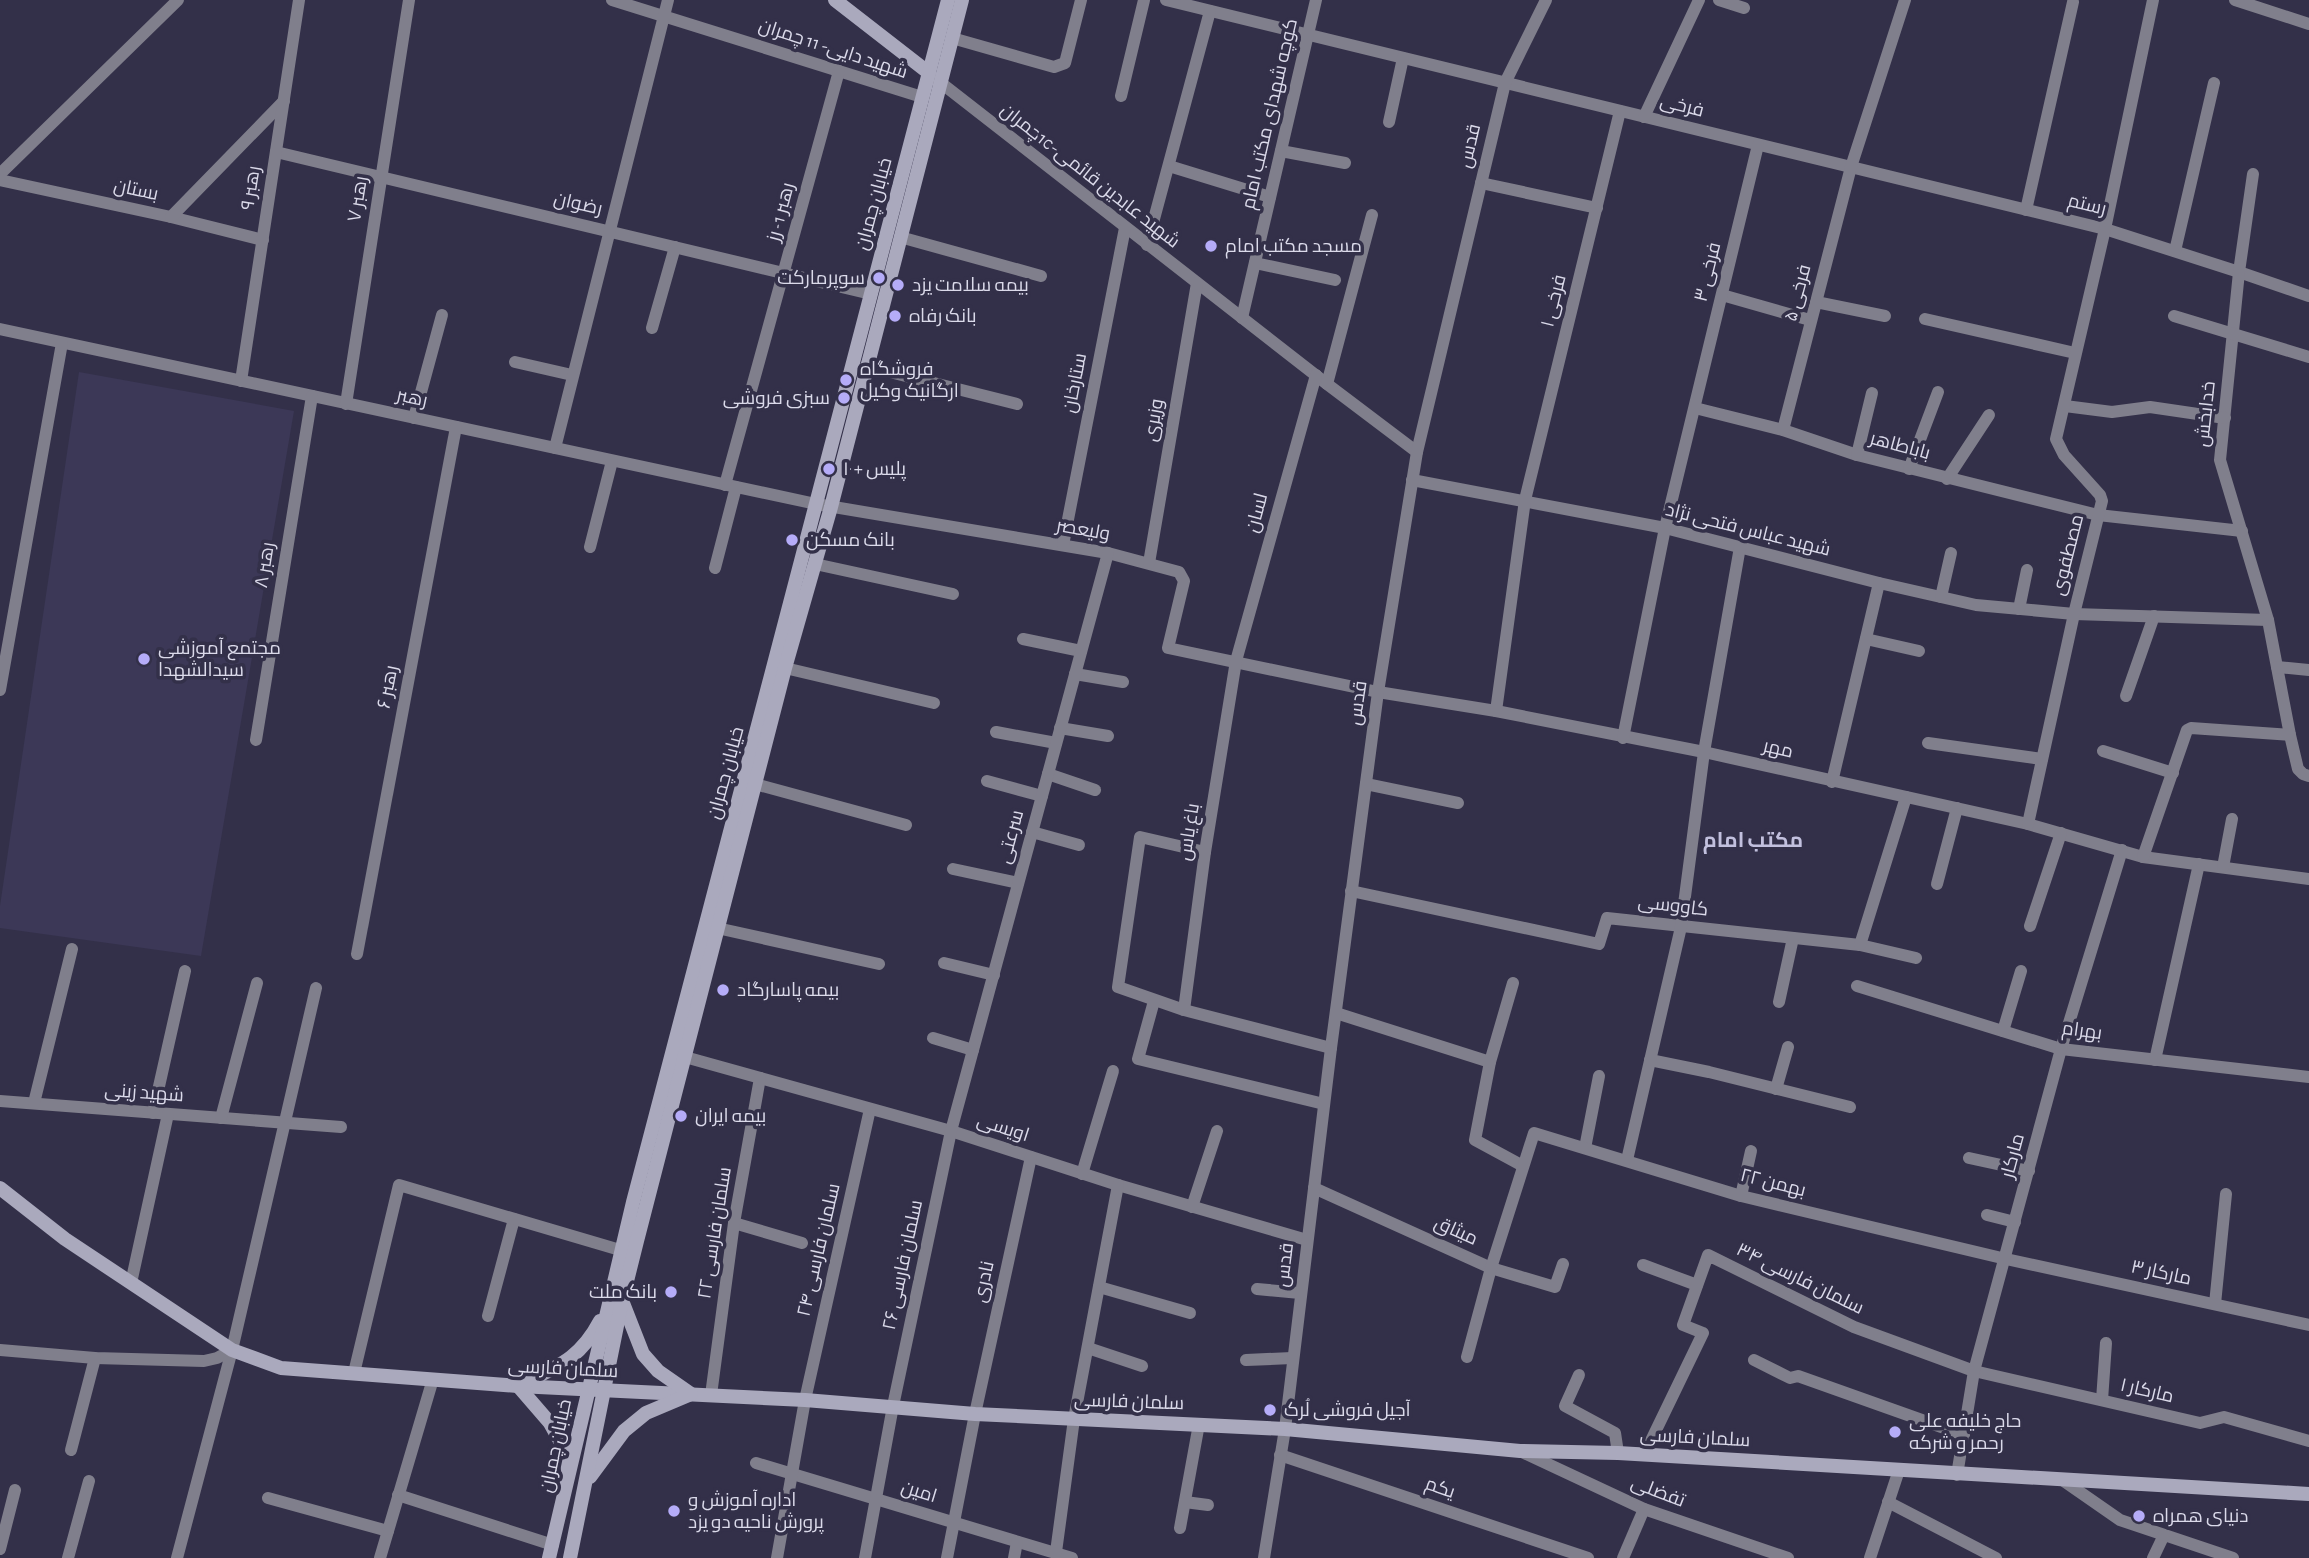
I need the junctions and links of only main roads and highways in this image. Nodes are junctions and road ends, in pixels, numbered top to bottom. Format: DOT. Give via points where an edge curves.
graph roads {
  1 [pos="835,0"];
  2 [pos="948,0"];
  3 [pos="962,0"];
  4 [pos="935,78"];
  5 [pos="823,506"];
  6 [pos="0,1188"];
  7 [pos="616,1301"];
  8 [pos="518,1386"];
  9 [pos="588,1390"];
  10 [pos="606,1391"];
  11 [pos="691,1394"];
  12 [pos="570,1478"];
  13 [pos="586,1483"];
  14 [pos="2309,1494"];
  15 [pos="551,1551"];
  16 [pos="571,1554"];
  1 -- 4 [label="main road"];
  2 -- 4 [label="main road, خیابان چمران"];
  3 -- 4 [label="main road, خیابان چمران"];
  4 -- 5 [label="main road, خیابان چمران" via="900,237"];
  4 -- 5 [label="main road, خیابان چمران" via="922,97"];
  5 -- 7 [label="main road, خیابان چمران" via="815,564"];
  5 -- 7 [label="main road, خیابان چمران" via="620,1250"];
  6 -- 8 [label="main road, سلمان فارسی" via="65,1239 232,1350 281,1367"];
  7 -- 8 [label="main road" via="572,1358"];
  7 -- 9 [label="main road, خیابان چمران"];
  7 -- 10 [label="main road, خیابان چمران"];
  7 -- 11 [label="main road" via="643,1354"];
  8 -- 9 [label="main road, سلمان فارسی"];
  8 -- 12 [label="main road" via="550,1423 564,1448"];
  9 -- 10 [label="main road, سلمان فارسی"];
  9 -- 12 [label="main road, خیابان چمران"];
  10 -- 11 [label="main road, سلمان فارسی"];
  10 -- 13 [label="main road, خیابان چمران"];
  11 -- 13 [label="main road" via="646,1413 624,1431"];
  11 -- 14 [label="main road, سلمان فارسی" via="1285,1429 1520,1451"];
  12 -- 15 [label="main road, خیابان چمران"];
  13 -- 16 [label="main road, خیابان چمران"];
  15 -- 16 [label="main road"];
}
